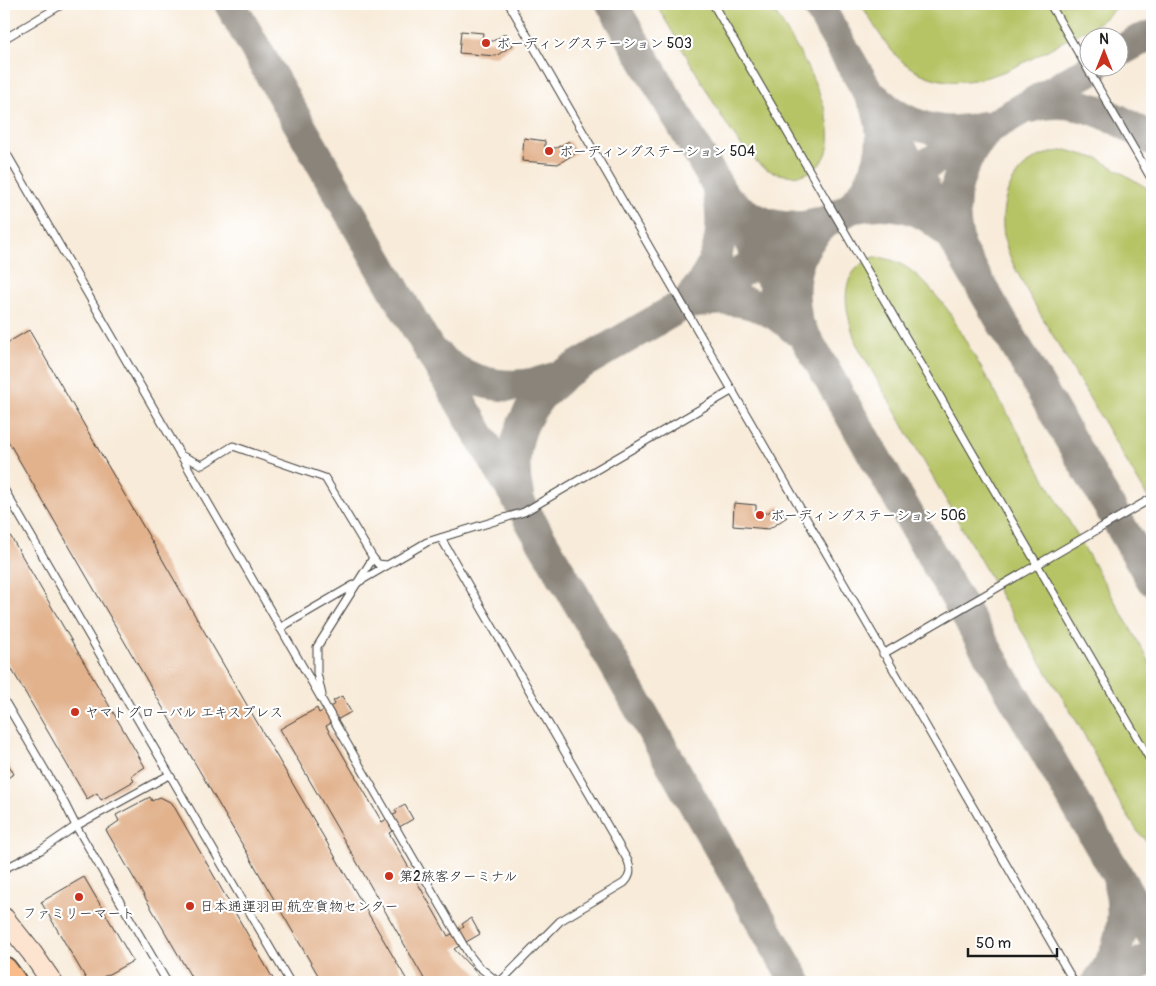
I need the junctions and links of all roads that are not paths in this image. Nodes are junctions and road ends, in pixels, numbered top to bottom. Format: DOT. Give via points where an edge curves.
graph roads {
  1 [pos="63,4"];
  2 [pos="509,4"];
  3 [pos="713,4"];
  4 [pos="1050,4"];
  5 [pos="4,38"];
  6 [pos="4,149"];
  7 [pos="1152,180"];
  8 [pos="733,390"];
  9 [pos="180,455"];
  10 [pos="4,489"];
  11 [pos="1152,498"];
  12 [pos="441,538"];
  13 [pos="373,558"];
  14 [pos="388,565"];
  15 [pos="1037,565"];
  16 [pos="358,582"];
  17 [pos="280,628"];
  18 [pos="883,654"];
  19 [pos="4,700"];
  20 [pos="323,703"];
  21 [pos="1152,763"];
  22 [pos="169,775"];
  23 [pos="76,826"];
  24 [pos="4,869"];
  25 [pos="4,918"];
  26 [pos="4,970"];
  27 [pos="13,982"];
  28 [pos="52,982"];
  29 [pos="166,982"];
  30 [pos="290,982"];
  31 [pos="499,982"];
  32 [pos="1074,982"];
  1 -- 5 [label="lane"];
  2 -- 8 [label="lane"];
  3 -- 15 [label="lane"];
  4 -- 7 [label="lane"];
  6 -- 9 [label="lane"];
  8 -- 12 [label="lane" via="524,512"];
  8 -- 18 [label="lane"];
  9 -- 13 [label="lane" via="202,464 233,446 325,478"];
  9 -- 17 [label="lane"];
  10 -- 22 [label="lane"];
  11 -- 15 [label="lane"];
  12 -- 14 [label="lane" via="427,542"];
  12 -- 31 [label="lane" via="630,868 624,883 560,921"];
  13 -- 14 [label="lane" via="378,564"];
  13 -- 16 [label="lane"];
  14 -- 16 [label="lane"];
  15 -- 18 [label="lane"];
  15 -- 21 [label="lane"];
  16 -- 17 [label="lane"];
  16 -- 20 [label="lane" via="316,647"];
  17 -- 20 [label="lane"];
  18 -- 32 [label="lane"];
  19 -- 23 [label="lane"];
  20 -- 31 [label="lane" via="483,976"];
  22 -- 23 [label="lane"];
  22 -- 30 [label="lane"];
  23 -- 24 [label="lane" via="41,850"];
  23 -- 29 [label="lane"];
  25 -- 28 [label="street"];
  26 -- 27 [label="highway"];
}
